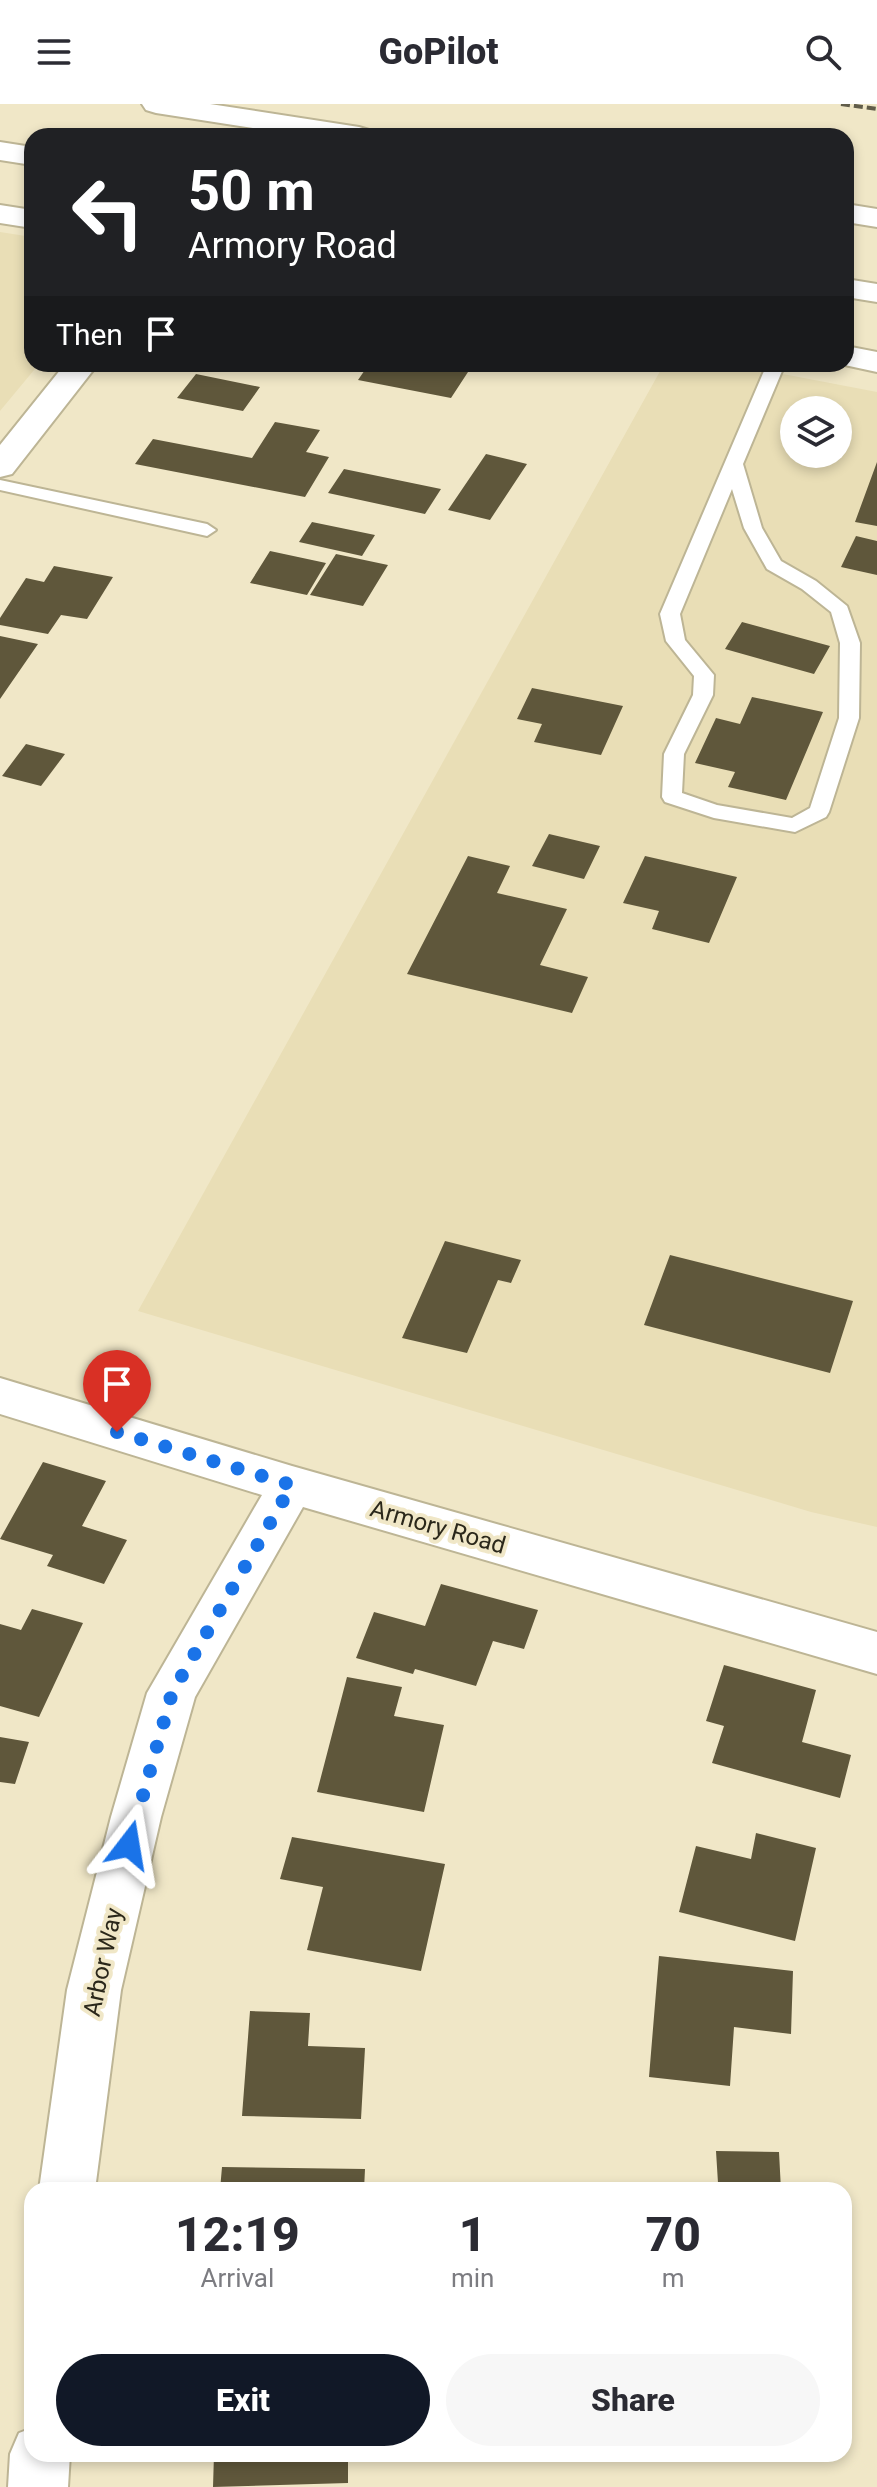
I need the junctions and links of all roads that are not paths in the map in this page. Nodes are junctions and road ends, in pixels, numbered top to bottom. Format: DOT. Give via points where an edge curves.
graph roads {
  1 [pos="156,104"];
  2 [pos="308,128"];
  3 [pos="0,151"];
  4 [pos="24,155"];
  5 [pos="0,214"];
  6 [pos="854,214"];
  7 [pos="24,218"];
  8 [pos="877,218"];
  9 [pos="854,289"];
  10 [pos="877,293"];
  11 [pos="854,358"];
  12 [pos="877,362"];
  13 [pos="76,372"];
  14 [pos="773,372"];
  15 [pos="734,465"];
  16 [pos="0,467"];
  17 [pos="0,485"];
  18 [pos="207,530"];
  19 [pos="0,1396"];
  20 [pos="292,1485"];
  21 [pos="877,1653"];
  22 [pos="68,2182"];
  23 [pos="40,2462"];
  24 [pos="38,2487"];
  1 -- 2 [label="main road"];
  3 -- 4 [label="main road"];
  5 -- 7 [label="main road"];
  6 -- 8 [label="main road"];
  9 -- 10 [label="main road"];
  11 -- 12 [label="main road"];
  13 -- 16 [label="main road"];
  14 -- 15 [label="lane"];
  15 -- 15 [label="lane" via="670,614 676,641 704,675 703,695 674,754 672,797 714,811 795,825 819,812 849,718 850,643 840,610 774,565 753,528"];
  17 -- 18 [label="lane"];
  19 -- 20 [label="main road, Armory Road"];
  20 -- 21 [label="main road, Armory Road"];
  20 -- 22 [label="main road, Arbor Way" via="172,1693 94,1990"];
  23 -- 24 [label="main road"];
}
